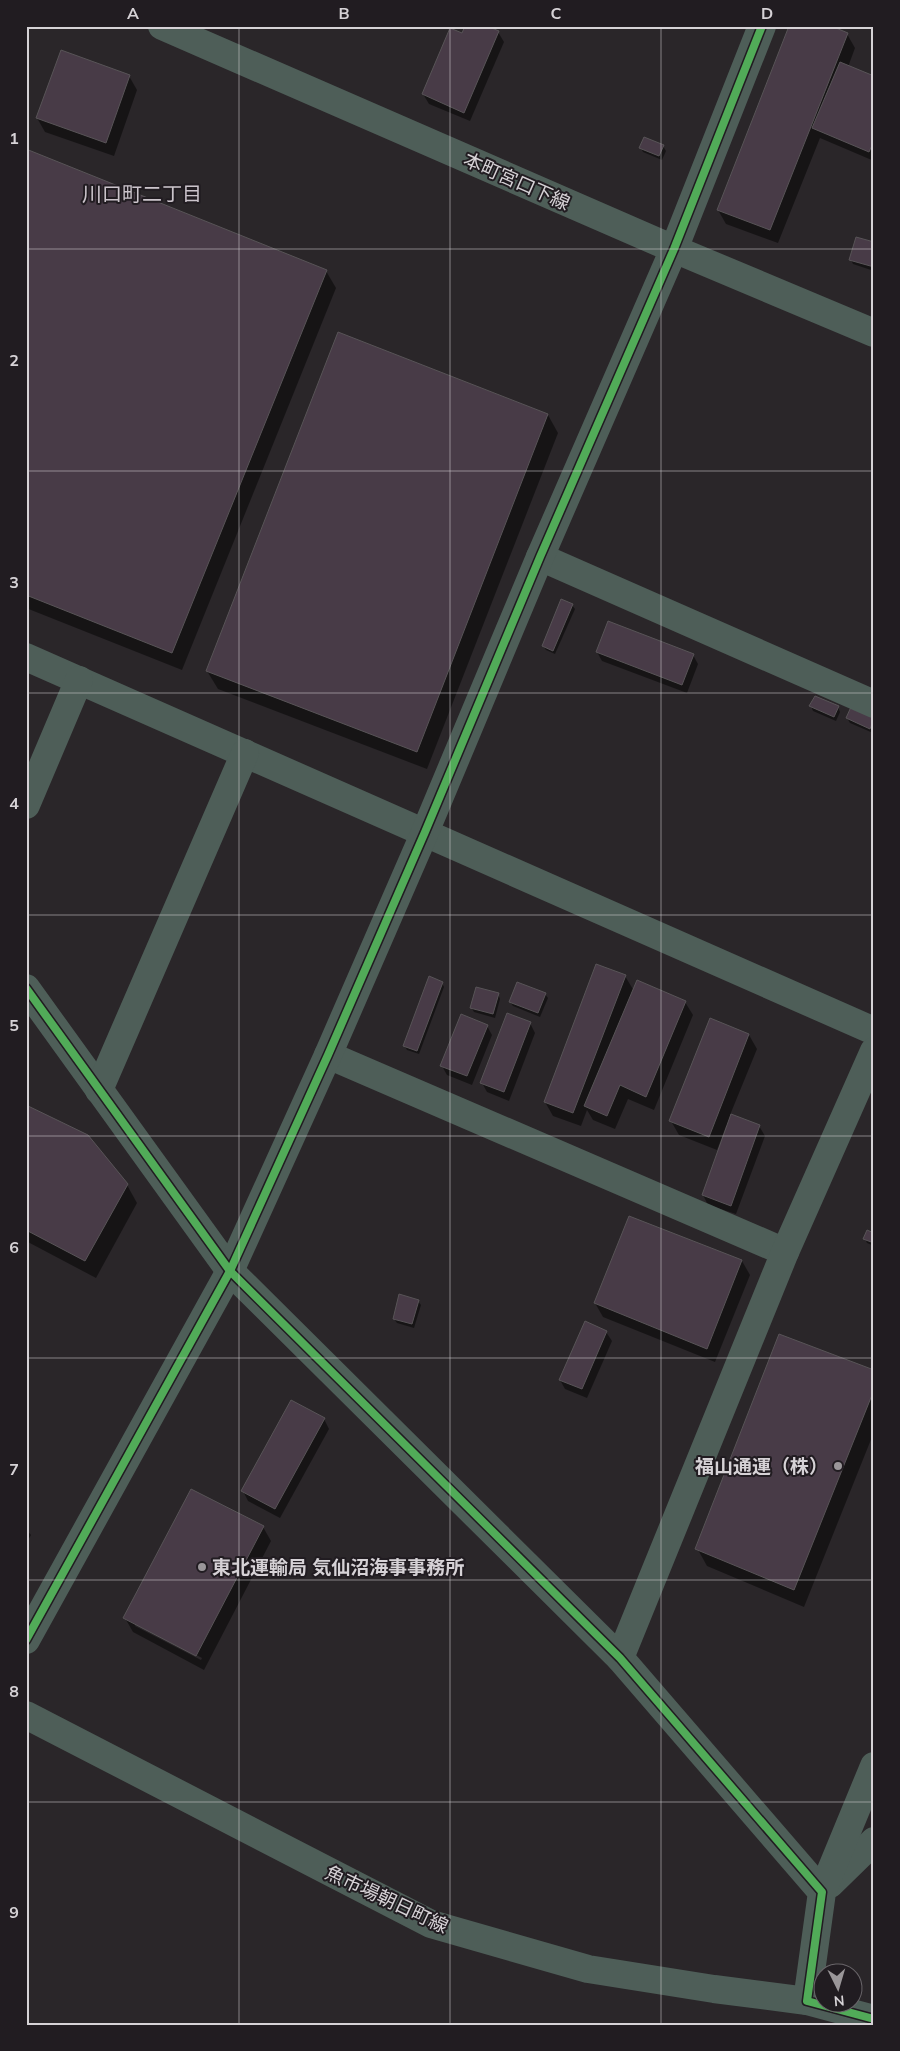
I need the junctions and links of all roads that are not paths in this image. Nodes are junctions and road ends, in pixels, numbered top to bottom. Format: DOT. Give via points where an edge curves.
graph roads {
  1 [pos="162,26"];
  2 [pos="762,26"];
  3 [pos="674,249"];
  4 [pos="874,333"];
  5 [pos="540,558"];
  6 [pos="26,657"];
  7 [pos="79,680"];
  8 [pos="874,704"];
  9 [pos="245,753"];
  10 [pos="26,805"];
  11 [pos="425,832"];
  12 [pos="26,988"];
  13 [pos="874,1031"];
  14 [pos="874,1051"];
  15 [pos="328,1055"];
  16 [pos="99,1090"];
  17 [pos="785,1252"];
  18 [pos="230,1271"];
  19 [pos="26,1640"];
  20 [pos="620,1658"];
  21 [pos="26,1715"];
  22 [pos="874,1766"];
  23 [pos="874,1842"];
  24 [pos="822,1892"];
  25 [pos="807,2000"];
  26 [pos="874,2019"];
  1 -- 3 [label="street, 本町宮口下線"];
  2 -- 3 [label="street"];
  3 -- 4 [label="street, 本町宮口下線"];
  3 -- 5 [label="street"];
  5 -- 8 [label="street"];
  5 -- 11 [label="street"];
  6 -- 7 [label="street"];
  7 -- 9 [label="street"];
  7 -- 10 [label="street"];
  9 -- 11 [label="street"];
  9 -- 16 [label="street"];
  11 -- 13 [label="street"];
  11 -- 15 [label="street"];
  12 -- 16 [label="street"];
  14 -- 17 [label="street"];
  15 -- 17 [label="street"];
  15 -- 18 [label="street"];
  16 -- 18 [label="street"];
  17 -- 20 [label="street"];
  18 -- 19 [label="street"];
  18 -- 20 [label="street"];
  20 -- 24 [label="street"];
  21 -- 25 [label="street, 魚市場朝日町線" via="431,1924 588,1969"];
  22 -- 24 [label="street"];
  23 -- 24 [label="street"];
  24 -- 25 [label="street"];
  25 -- 26 [label="street, 魚市場朝日町線"];
}
